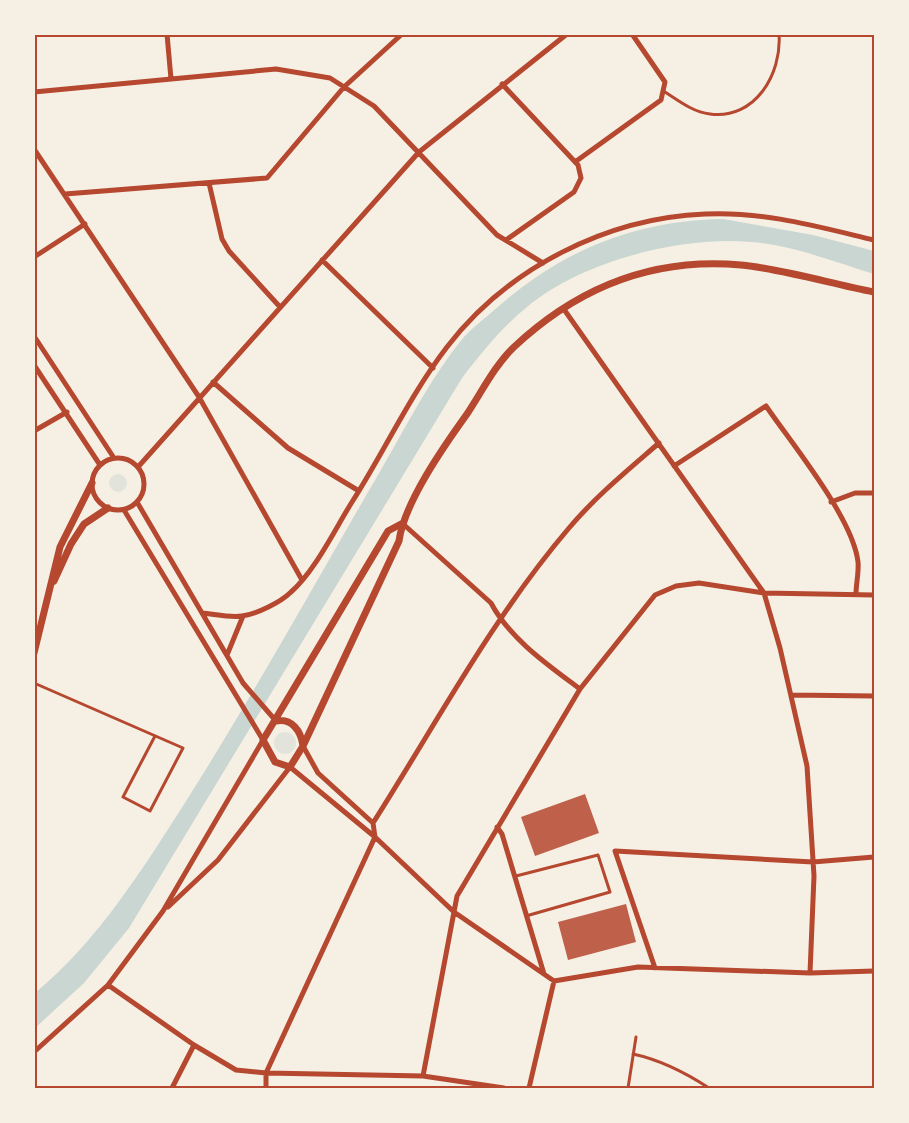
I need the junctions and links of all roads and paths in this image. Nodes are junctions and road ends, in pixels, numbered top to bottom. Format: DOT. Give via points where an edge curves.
graph roads {
  1 [pos="167,34"];
  2 [pos="402,34"];
  3 [pos="567,34"];
  4 [pos="632,34"];
  5 [pos="779,34"];
  6 [pos="171,79"];
  7 [pos="502,84"];
  8 [pos="344,87"];
  9 [pos="34,92"];
  10 [pos="665,92"];
  11 [pos="34,148"];
  12 [pos="419,152"];
  13 [pos="575,162"];
  14 [pos="209,183"];
  15 [pos="65,194"];
  16 [pos="84,224"];
  17 [pos="506,240"];
  18 [pos="874,240"];
  19 [pos="34,256"];
  20 [pos="322,260"];
  21 [pos="543,263"];
  22 [pos="874,292"];
  23 [pos="280,307"];
  24 [pos="563,308"];
  25 [pos="34,336"];
  26 [pos="34,365"];
  27 [pos="433,368"];
  28 [pos="213,382"];
  29 [pos="199,397"];
  30 [pos="67,412"];
  31 [pos="34,431"];
  32 [pos="659,443"];
  33 [pos="114,458"];
  34 [pos="100,465"];
  35 [pos="674,466"];
  36 [pos="138,467"];
  37 [pos="92,483"];
  38 [pos="359,491"];
  39 [pos="874,493"];
  40 [pos="137,502"];
  41 [pos="831,502"];
  42 [pos="108,508"];
  43 [pos="124,510"];
  44 [pos="402,523"];
  45 [pos="302,580"];
  46 [pos="764,593"];
  47 [pos="856,594"];
  48 [pos="874,594"];
  49 [pos="45,603"];
  50 [pos="202,613"];
  51 [pos="243,616"];
  52 [pos="500,621"];
  53 [pos="34,653"];
  54 [pos="226,655"];
  55 [pos="34,683"];
  56 [pos="580,688"];
  57 [pos="791,694"];
  58 [pos="874,696"];
  59 [pos="276,721"];
  60 [pos="154,736"];
  61 [pos="263,740"];
  62 [pos="303,746"];
  63 [pos="290,767"];
  64 [pos="374,823"];
  65 [pos="497,827"];
  66 [pos="375,837"];
  67 [pos="874,857"];
  68 [pos="813,862"];
  69 [pos="514,877"];
  70 [pos="163,911"];
  71 [pos="454,912"];
  72 [pos="526,916"];
  73 [pos="655,968"];
  74 [pos="874,971"];
  75 [pos="810,973"];
  76 [pos="544,974"];
  77 [pos="554,981"];
  78 [pos="108,985"];
  79 [pos="636,1037"];
  80 [pos="194,1045"];
  81 [pos="34,1052"];
  82 [pos="633,1054"];
  83 [pos="266,1073"];
  84 [pos="423,1076"];
  85 [pos="172,1089"];
  86 [pos="266,1089"];
  87 [pos="504,1089"];
  88 [pos="529,1089"];
  89 [pos="628,1089"];
  90 [pos="709,1089"];
  1 -- 6 [label="street"];
  2 -- 8 [label="street"];
  3 -- 7 [label="street"];
  4 -- 10 [label="street" via="665,82"];
  5 -- 10 [label="lane" via="772,74 746,109 712,114 693,109"];
  6 -- 8 [label="street" via="276,69 330,78"];
  6 -- 9 [label="street"];
  7 -- 12 [label="street"];
  7 -- 13 [label="street"];
  8 -- 12 [label="street" via="374,106"];
  8 -- 14 [label="street" via="267,178"];
  10 -- 13 [label="street" via="661,100"];
  11 -- 15 [label="street"];
  12 -- 17 [label="street"];
  12 -- 20 [label="street"];
  13 -- 17 [label="street" via="580,178 574,192"];
  14 -- 15 [label="street"];
  14 -- 23 [label="street" via="218,228 226,245"];
  15 -- 16 [label="street"];
  16 -- 19 [label="street"];
  16 -- 29 [label="street"];
  17 -- 21 [label="street"];
  18 -- 21 [label="street" via="763,216 704,214 611,230"];
  20 -- 23 [label="street"];
  20 -- 27 [label="street"];
  21 -- 27 [label="street" via="469,322"];
  22 -- 24 [label="street" via="741,265 669,266 603,284"];
  23 -- 28 [label="street"];
  24 -- 32 [label="street"];
  24 -- 44 [label="street" via="512,348 444,446"];
  25 -- 33 [label="street"];
  26 -- 30 [label="street"];
  27 -- 38 [label="street"];
  28 -- 29 [label="street"];
  28 -- 38 [label="street" via="288,448"];
  29 -- 36 [label="street"];
  29 -- 45 [label="street"];
  30 -- 31 [label="street"];
  30 -- 34 [label="street"];
  32 -- 35 [label="street"];
  32 -- 52 [label="street" via="569,528"];
  33 -- 34 [label="street"];
  33 -- 36 [label="street" via="131,461"];
  34 -- 37 [label="street"];
  35 -- 41 [label="street" via="766,406"];
  35 -- 46 [label="street"];
  36 -- 40 [label="street" via="144,483"];
  37 -- 42 [label="street" via="96,499"];
  37 -- 49 [label="street" via="60,547"];
  38 -- 45 [label="street"];
  39 -- 41 [label="street" via="855,493"];
  40 -- 43 [label="street"];
  40 -- 50 [label="street"];
  41 -- 47 [label="street" via="852,538 858,562"];
  42 -- 43 [label="street"];
  42 -- 49 [label="street" via="84,524"];
  43 -- 61 [label="street"];
  44 -- 52 [label="street" via="491,603"];
  44 -- 59 [label="street" via="388,531"];
  44 -- 62 [label="street" via="399,541"];
  45 -- 51 [label="street" via="283,598"];
  46 -- 47 [label="street"];
  46 -- 56 [label="street" via="699,583 664,590 655,595"];
  46 -- 57 [label="street"];
  47 -- 48 [label="street"];
  49 -- 53 [label="street"];
  50 -- 51 [label="street"];
  50 -- 54 [label="street"];
  51 -- 54 [label="street"];
  52 -- 56 [label="street" via="550,667"];
  52 -- 64 [label="street"];
  54 -- 59 [label="street" via="248,690"];
  55 -- 60 [label="lane"];
  56 -- 65 [label="street"];
  57 -- 58 [label="street"];
  57 -- 68 [label="street" via="807,766"];
  59 -- 61 [label="street"];
  59 -- 62 [label="street" via="287,720 292,724 299,731"];
  60 -- 60 [label="lane" via="123,797 150,811 183,748"];
  61 -- 63 [label="street" via="271,758"];
  61 -- 70 [label="street"];
  62 -- 63 [label="street"];
  62 -- 64 [label="street" via="318,773"];
  63 -- 66 [label="street"];
  63 -- 70 [label="street" via="218,860"];
  64 -- 66 [label="street"];
  65 -- 69 [label="street"];
  65 -- 71 [label="street" via="457,896"];
  66 -- 71 [label="street"];
  66 -- 83 [label="street"];
  67 -- 68 [label="street"];
  68 -- 73 [label="street" via="615,851"];
  68 -- 75 [label="street"];
  69 -- 72 [label="street"];
  69 -- 72 [label="lane" via="598,855 610,892"];
  70 -- 78 [label="street"];
  71 -- 76 [label="street"];
  71 -- 84 [label="street"];
  72 -- 76 [label="street"];
  73 -- 75 [label="street"];
  73 -- 77 [label="street"];
  74 -- 75 [label="street"];
  76 -- 77 [label="street"];
  77 -- 88 [label="street"];
  78 -- 80 [label="street"];
  78 -- 81 [label="street"];
  79 -- 82 [label="lane"];
  80 -- 83 [label="street" via="236,1070"];
  80 -- 85 [label="street"];
  82 -- 89 [label="lane"];
  82 -- 90 [label="lane" via="674,1067"];
  83 -- 84 [label="street"];
  83 -- 86 [label="street"];
  84 -- 87 [label="street"];
}
